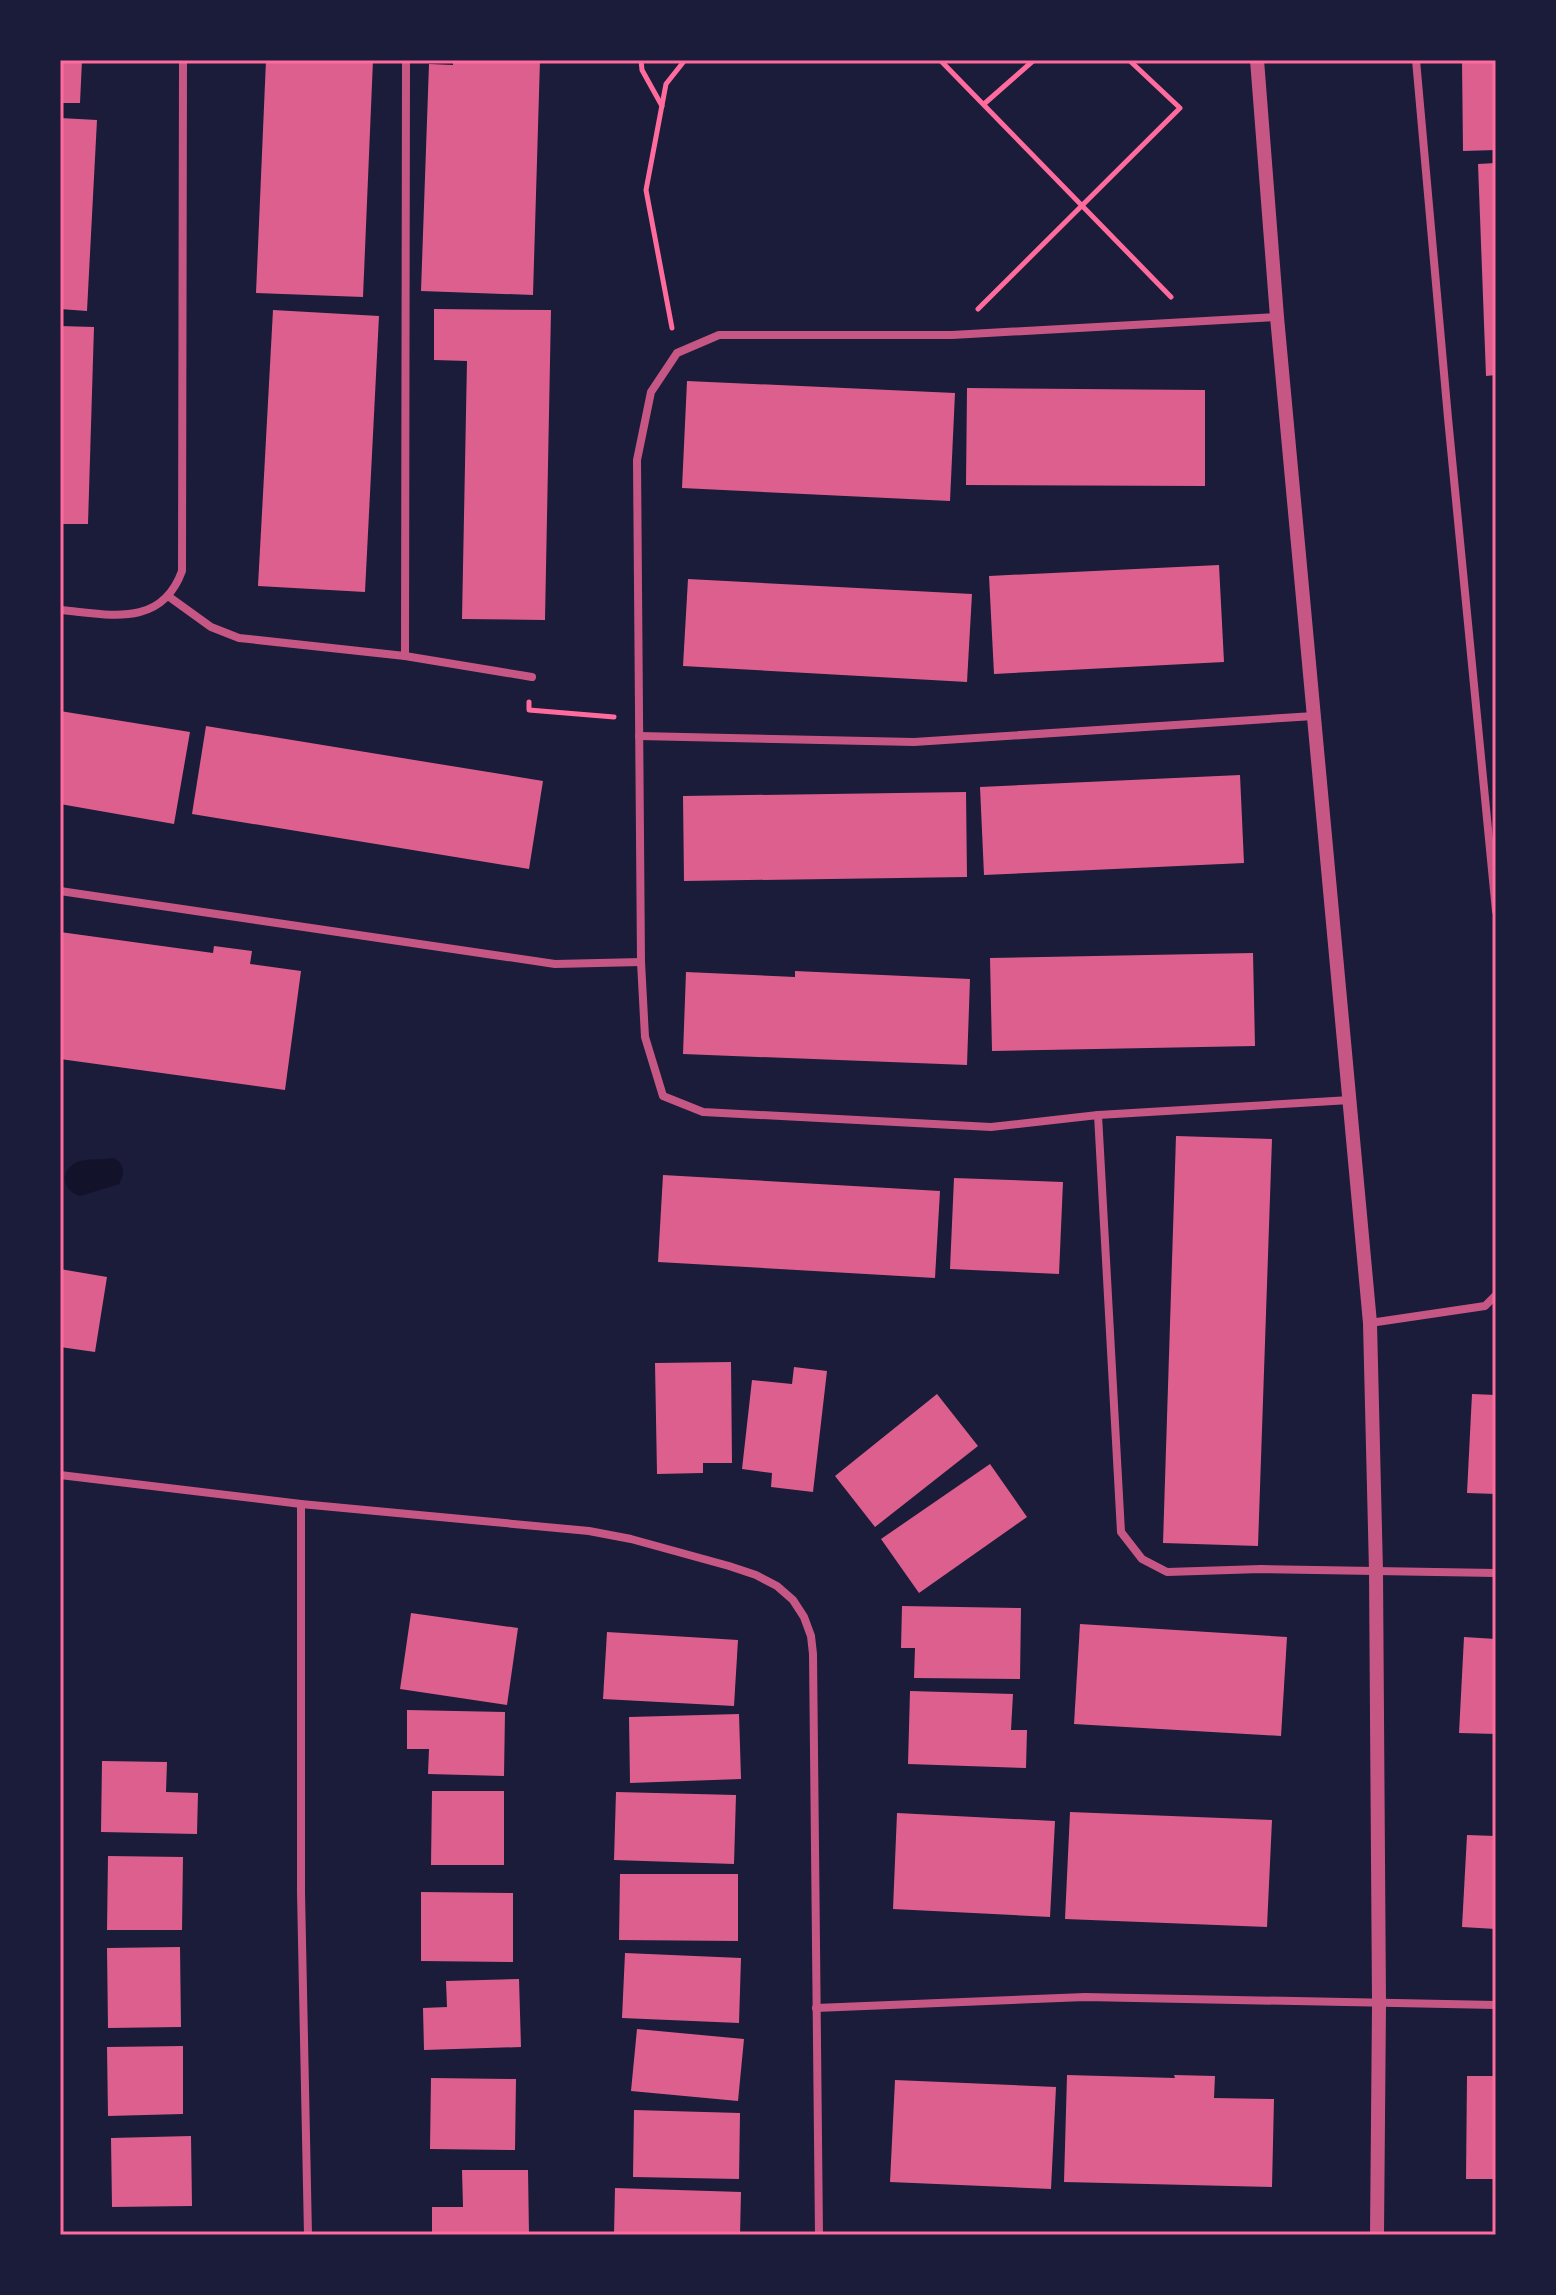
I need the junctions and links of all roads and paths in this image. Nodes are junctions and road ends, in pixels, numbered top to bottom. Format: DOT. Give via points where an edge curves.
graph roads {
  1 [pos="183,60"];
  2 [pos="406,60"];
  3 [pos="641,60"];
  4 [pos="685,60"];
  5 [pos="940,60"];
  6 [pos="1034,60"];
  7 [pos="1129,60"];
  8 [pos="1257,60"];
  9 [pos="1416,60"];
  10 [pos="984,105"];
  11 [pos="662,106"];
  12 [pos="1082,205"];
  13 [pos="1277,317"];
  14 [pos="1197,323"];
  15 [pos="952,335"];
  16 [pos="677,353"];
  17 [pos="168,596"];
  18 [pos="60,610"];
  19 [pos="405,656"];
  20 [pos="532,677"];
  21 [pos="1314,716"];
  22 [pos="639,719"];
  23 [pos="639,736"];
  24 [pos="60,891"];
  25 [pos="1496,911"];
  26 [pos="641,962"];
  27 [pos="1351,1100"];
  28 [pos="1098,1115"];
  29 [pos="1496,1295"];
  30 [pos="1370,1323"];
  31 [pos="60,1475"];
  32 [pos="301,1504"];
  33 [pos="1376,1571"];
  34 [pos="1496,1573"];
  35 [pos="1379,2004"];
  36 [pos="1496,2005"];
  37 [pos="816,2008"];
  38 [pos="308,2235"];
  39 [pos="819,2235"];
  40 [pos="1377,2235"];
  1 -- 17 [label="street" via="183,561"];
  2 -- 19 [label="street"];
  3 -- 11 [label="path"];
  4 -- 11 [label="path" via="666,84"];
  5 -- 10 [label="path"];
  6 -- 10 [label="path"];
  7 -- 12 [label="path" via="1180,108"];
  8 -- 13 [label="street"];
  9 -- 25 [label="street"];
  10 -- 12 [label="path"];
  11 -- 16 [label="path" via="646,190"];
  12 -- 14 [label="path"];
  12 -- 15 [label="path"];
  13 -- 14 [label="street"];
  13 -- 21 [label="street"];
  14 -- 15 [label="street"];
  15 -- 16 [label="street" via="719,335"];
  16 -- 22 [label="street" via="651,392 637,460"];
  17 -- 18 [label="street" via="147,611 129,615"];
  17 -- 19 [label="street" via="201,622 248,640"];
  19 -- 20 [label="street"];
  20 -- 22 [label="path" via="529,710"];
  21 -- 23 [label="street" via="914,742"];
  21 -- 27 [label="street"];
  22 -- 23 [label="street"];
  23 -- 26 [label="street"];
  24 -- 26 [label="street" via="555,964"];
  26 -- 28 [label="street" via="645,1037 663,1096 703,1112 991,1127"];
  27 -- 28 [label="street"];
  27 -- 30 [label="street"];
  28 -- 33 [label="street" via="1121,1532 1142,1559 1167,1572"];
  29 -- 30 [label="street" via="1485,1306"];
  30 -- 33 [label="street"];
  31 -- 32 [label="street"];
  32 -- 37 [label="street" via="606,1533 743,1570 785,1592 808,1626 813,1654"];
  32 -- 38 [label="street"];
  33 -- 34 [label="street"];
  33 -- 35 [label="street"];
  35 -- 36 [label="street"];
  35 -- 37 [label="street" via="1085,1997"];
  35 -- 40 [label="street"];
  37 -- 39 [label="street"];
}
